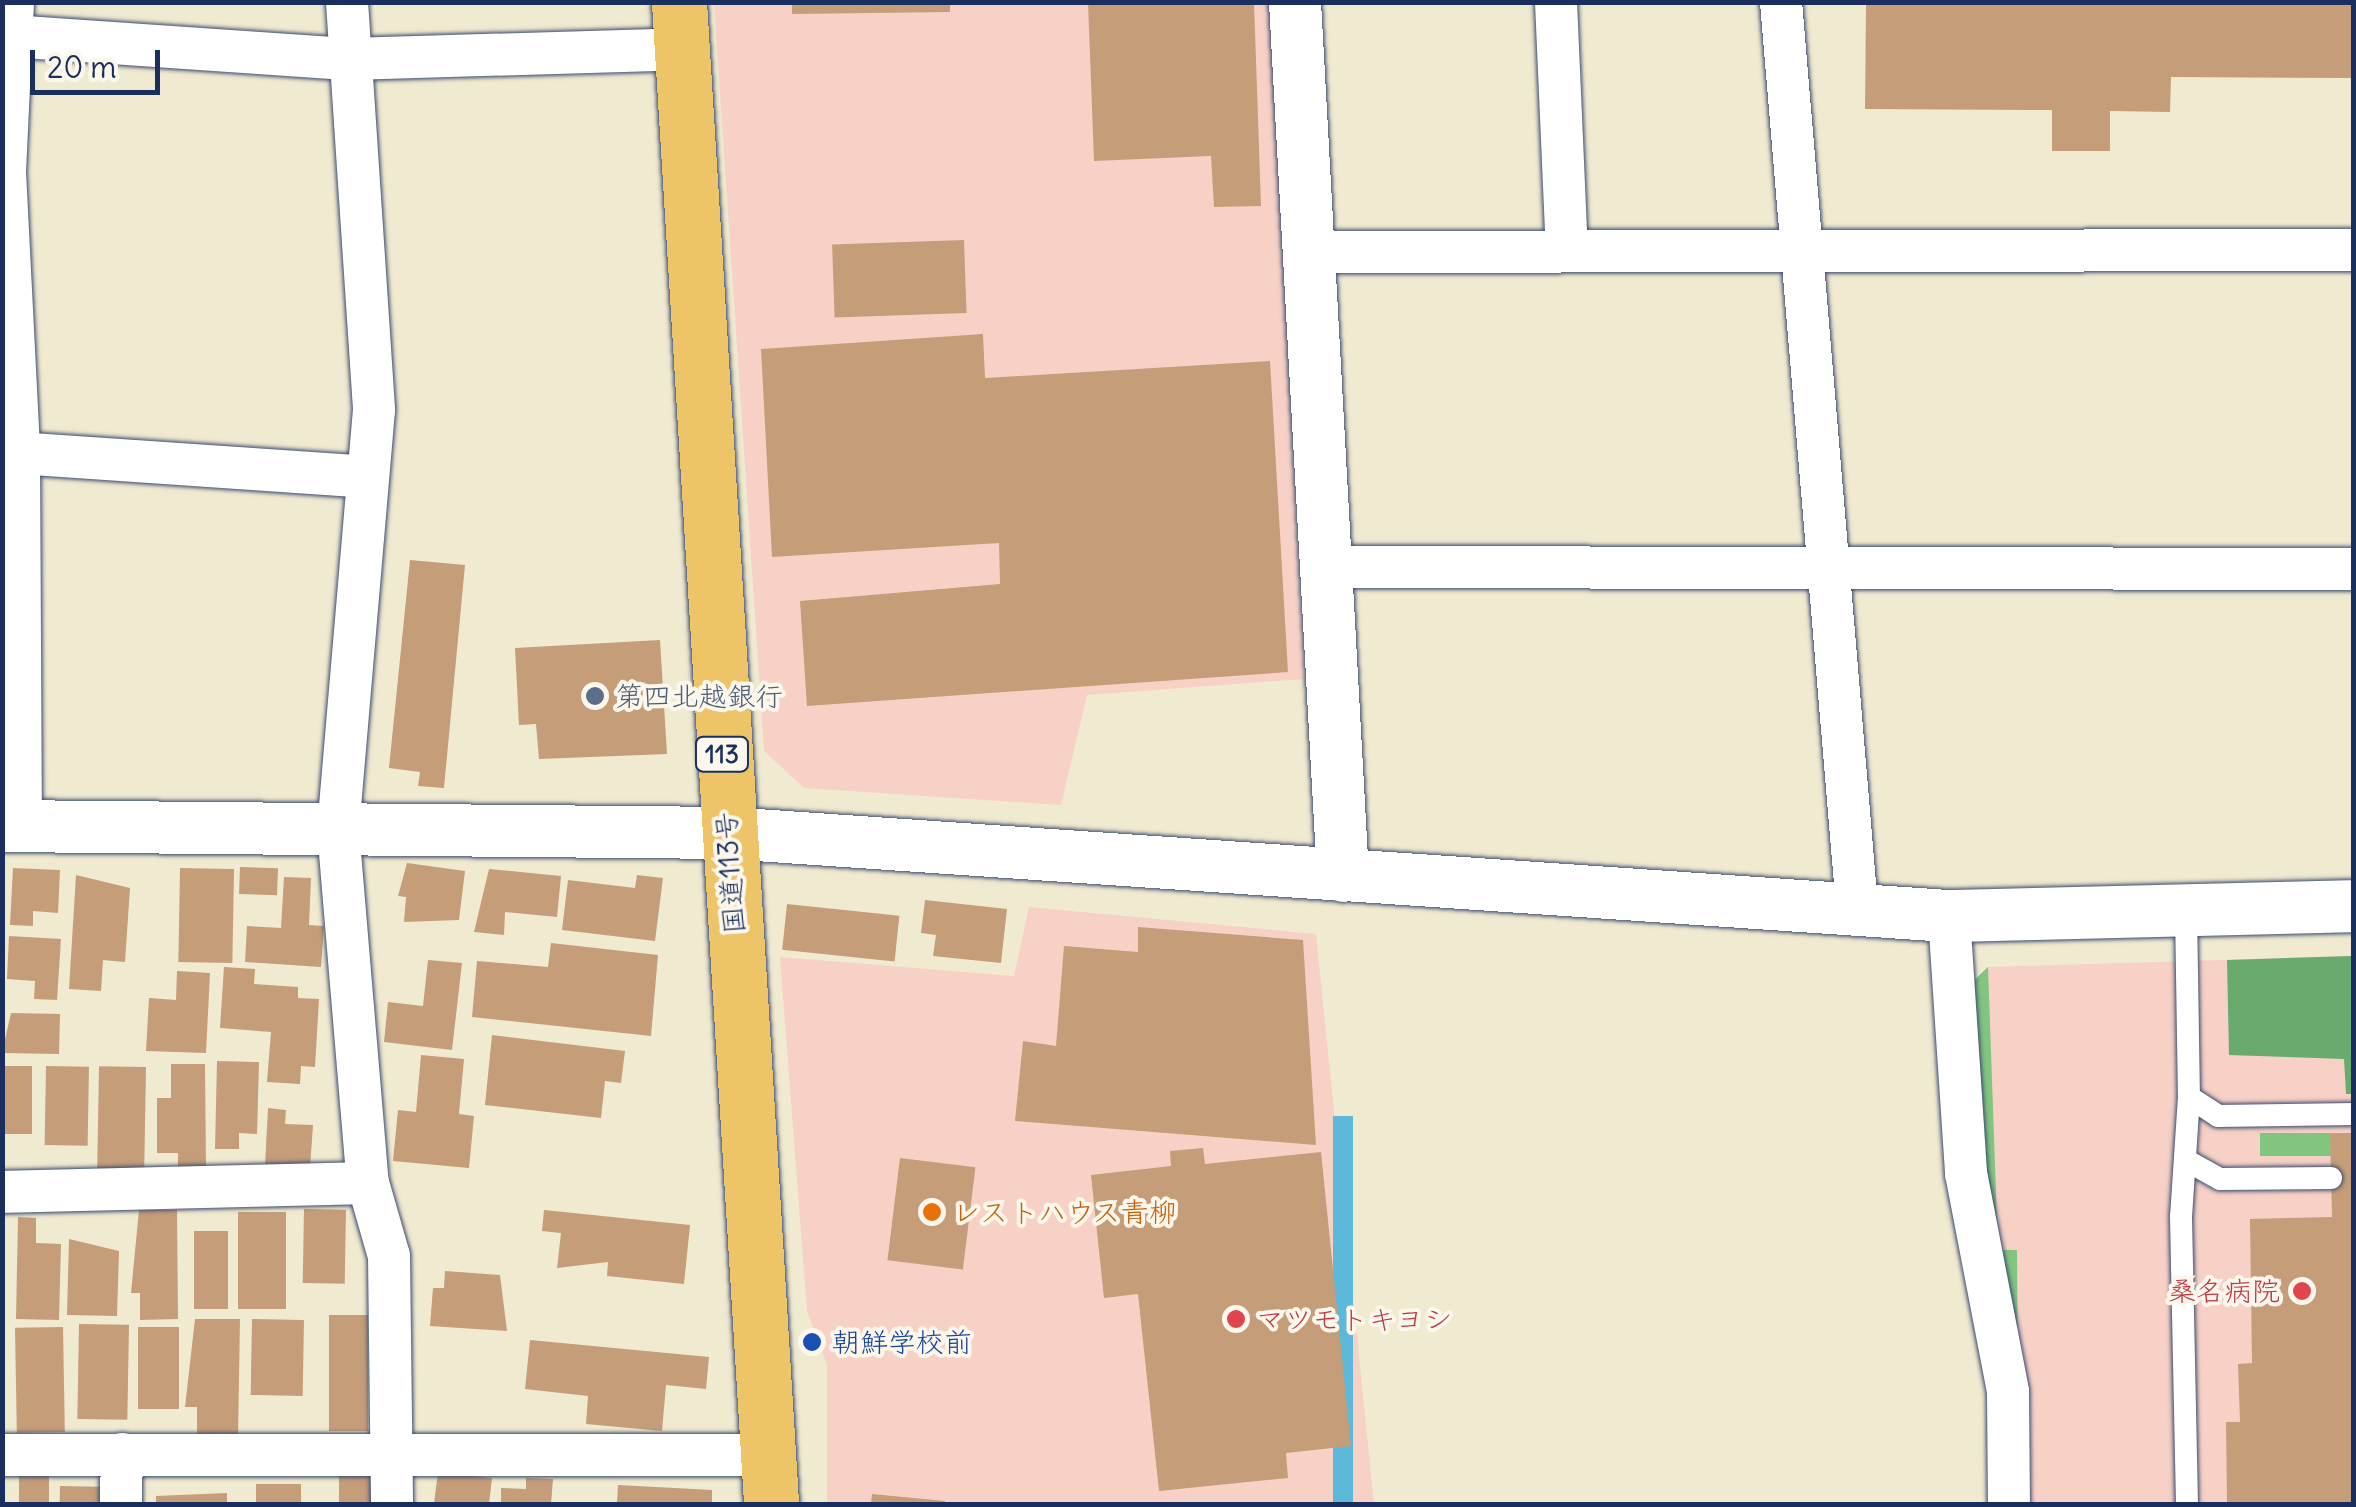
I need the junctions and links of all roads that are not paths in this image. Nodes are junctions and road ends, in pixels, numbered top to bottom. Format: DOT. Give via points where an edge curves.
graph roads {
  1 [pos="347,2"];
  2 [pos="1295,2"];
  3 [pos="1556,2"];
  4 [pos="1782,2"];
  5 [pos="12,19"];
  6 [pos="680,26"];
  7 [pos="350,58"];
  8 [pos="4,172"];
  9 [pos="1802,247"];
  10 [pos="1567,249"];
  11 [pos="2354,250"];
  12 [pos="1306,252"];
  13 [pos="11,453"];
  14 [pos="367,477"];
  15 [pos="1327,567"];
  16 [pos="1823,568"];
  17 [pos="2354,568"];
  18 [pos="12,825"];
  19 [pos="338,829"];
  20 [pos="727,832"];
  21 [pos="1343,876"];
  22 [pos="2354,906"];
  23 [pos="1857,908"];
  24 [pos="2186,910"];
  25 [pos="1950,916"];
  26 [pos="2190,1097"];
  27 [pos="2354,1114"];
  28 [pos="2191,1163"];
  29 [pos="2331,1178"];
  30 [pos="368,1183"];
  31 [pos="2,1192"];
  32 [pos="386,1452"];
  33 [pos="122,1454"];
  34 [pos="2,1456"];
  35 [pos="770,1480"];
  36 [pos="120,1504"];
  37 [pos="392,1504"];
  38 [pos="2009,1504"];
  39 [pos="2188,1504"];
  1 -- 7 [label="street"];
  2 -- 12 [label="street"];
  3 -- 10 [label="street"];
  4 -- 9 [label="street"];
  5 -- 7 [label="street"];
  5 -- 8 [label="street"];
  6 -- 7 [label="street"];
  6 -- 20 [label="highway, 国道113号 / 113"];
  7 -- 14 [label="street" via="374,410"];
  8 -- 13 [label="street"];
  9 -- 10 [label="street"];
  9 -- 11 [label="street"];
  9 -- 16 [label="street"];
  10 -- 12 [label="street"];
  12 -- 15 [label="street"];
  13 -- 14 [label="street"];
  13 -- 18 [label="street"];
  14 -- 19 [label="street"];
  15 -- 16 [label="street"];
  15 -- 21 [label="street"];
  16 -- 17 [label="street"];
  16 -- 23 [label="street"];
  18 -- 19 [label="street"];
  19 -- 20 [label="street"];
  19 -- 30 [label="street"];
  20 -- 21 [label="street"];
  20 -- 35 [label="highway, 国道113号 / 113"];
  21 -- 23 [label="street"];
  22 -- 24 [label="street"];
  23 -- 25 [label="street"];
  24 -- 25 [label="street"];
  24 -- 26 [label="lane"];
  25 -- 38 [label="street" via="1966,1173 2008,1392"];
  26 -- 27 [label="lane" via="2218,1116"];
  26 -- 28 [label="lane"];
  28 -- 29 [label="lane" via="2220,1180"];
  28 -- 39 [label="lane" via="2181,1217"];
  30 -- 31 [label="street"];
  30 -- 32 [label="street" via="389,1256"];
  32 -- 33 [label="street"];
  32 -- 35 [label="street"];
  32 -- 37 [label="street"];
  33 -- 34 [label="street"];
  33 -- 36 [label="street"];
}
